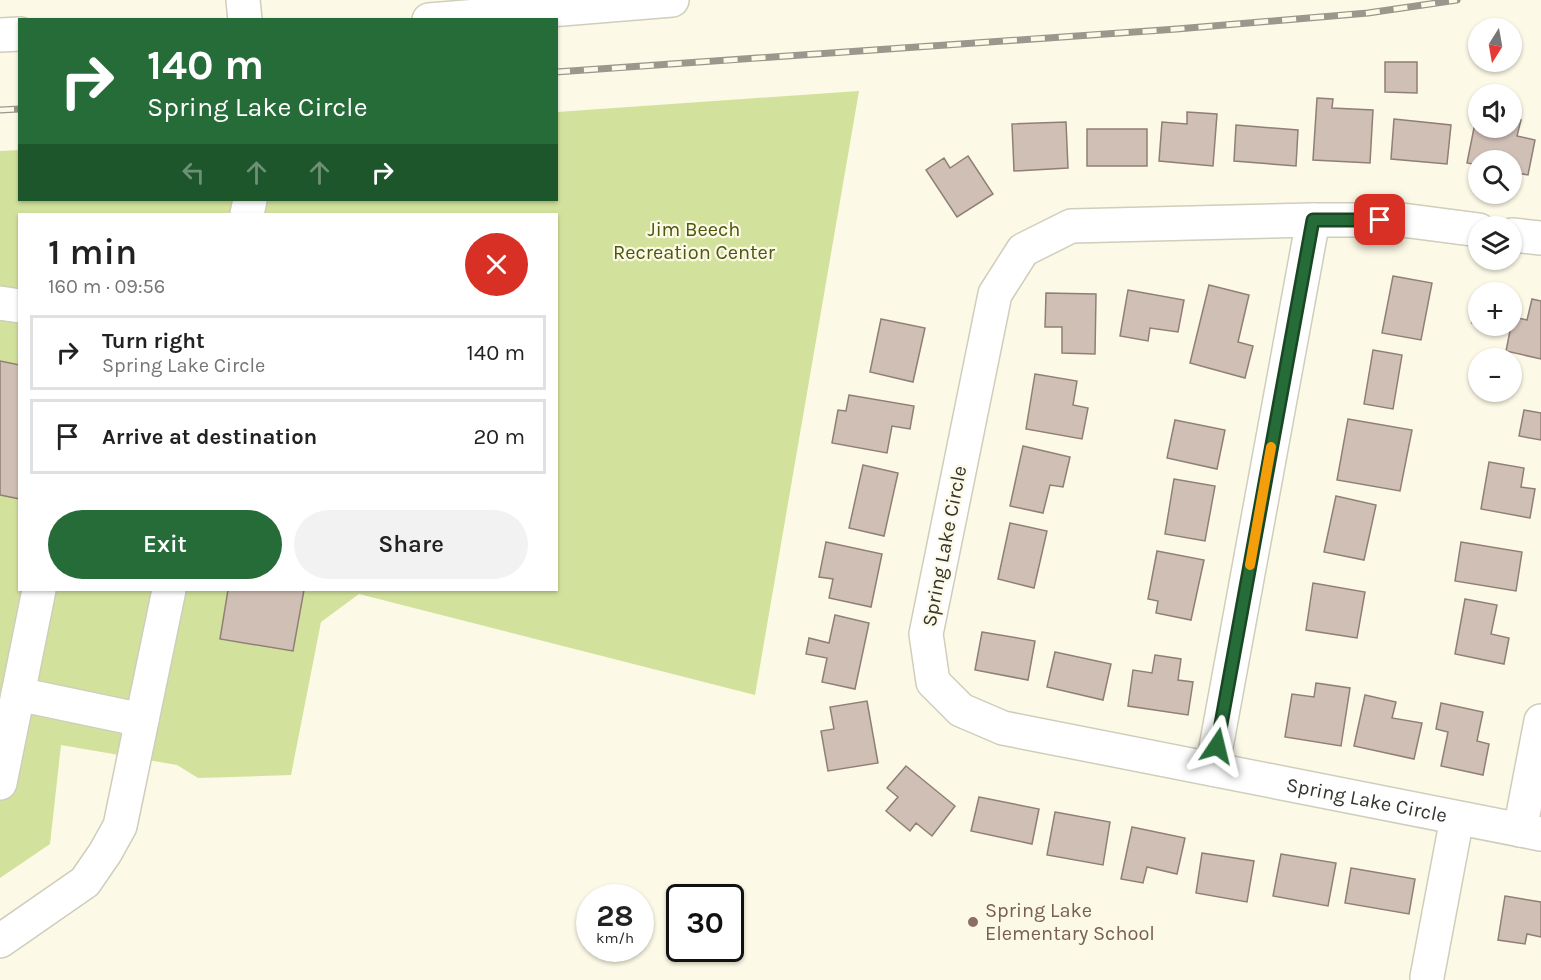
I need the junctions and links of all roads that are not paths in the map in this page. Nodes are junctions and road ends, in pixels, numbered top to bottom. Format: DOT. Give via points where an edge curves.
graph roads {
  1 [pos="243,0"];
  2 [pos="672,0"];
  3 [pos="245,18"];
  4 [pos="453,18"];
  5 [pos="18,34"];
  6 [pos="0,35"];
  7 [pos="1313,220"];
  8 [pos="1468,229"];
  9 [pos="1522,236"];
  10 [pos="1541,238"];
  11 [pos="0,303"];
  12 [pos="18,306"];
  13 [pos="39,591"];
  14 [pos="169,591"];
  15 [pos="18,694"];
  16 [pos="142,720"];
  17 [pos="1541,721"];
  18 [pos="1212,769"];
  19 [pos="0,783"];
  20 [pos="1458,818"];
  21 [pos="1531,832"];
  22 [pos="0,941"];
  23 [pos="1427,977"];
  1 -- 3 [label="street"];
  2 -- 4 [label="street"];
  5 -- 6 [label="street"];
  7 -- 8 [label="street, Spring Lake Circle" via="1402,220"];
  7 -- 18 [label="street"];
  7 -- 18 [label="street, Spring Lake Circle" via="1071,226 1023,250 995,294 926,634 933,682 961,710 1003,728"];
  9 -- 10 [label="street"];
  11 -- 12 [label="street"];
  13 -- 15 [label="street"];
  14 -- 16 [label="street"];
  15 -- 16 [label="street"];
  15 -- 19 [label="street"];
  16 -- 22 [label="street" via="120,826 105,853 85,882"];
  17 -- 21 [label="street"];
  18 -- 20 [label="street, Spring Lake Circle"];
  20 -- 21 [label="street, Spring Lake Circle"];
  20 -- 23 [label="street"];
}
